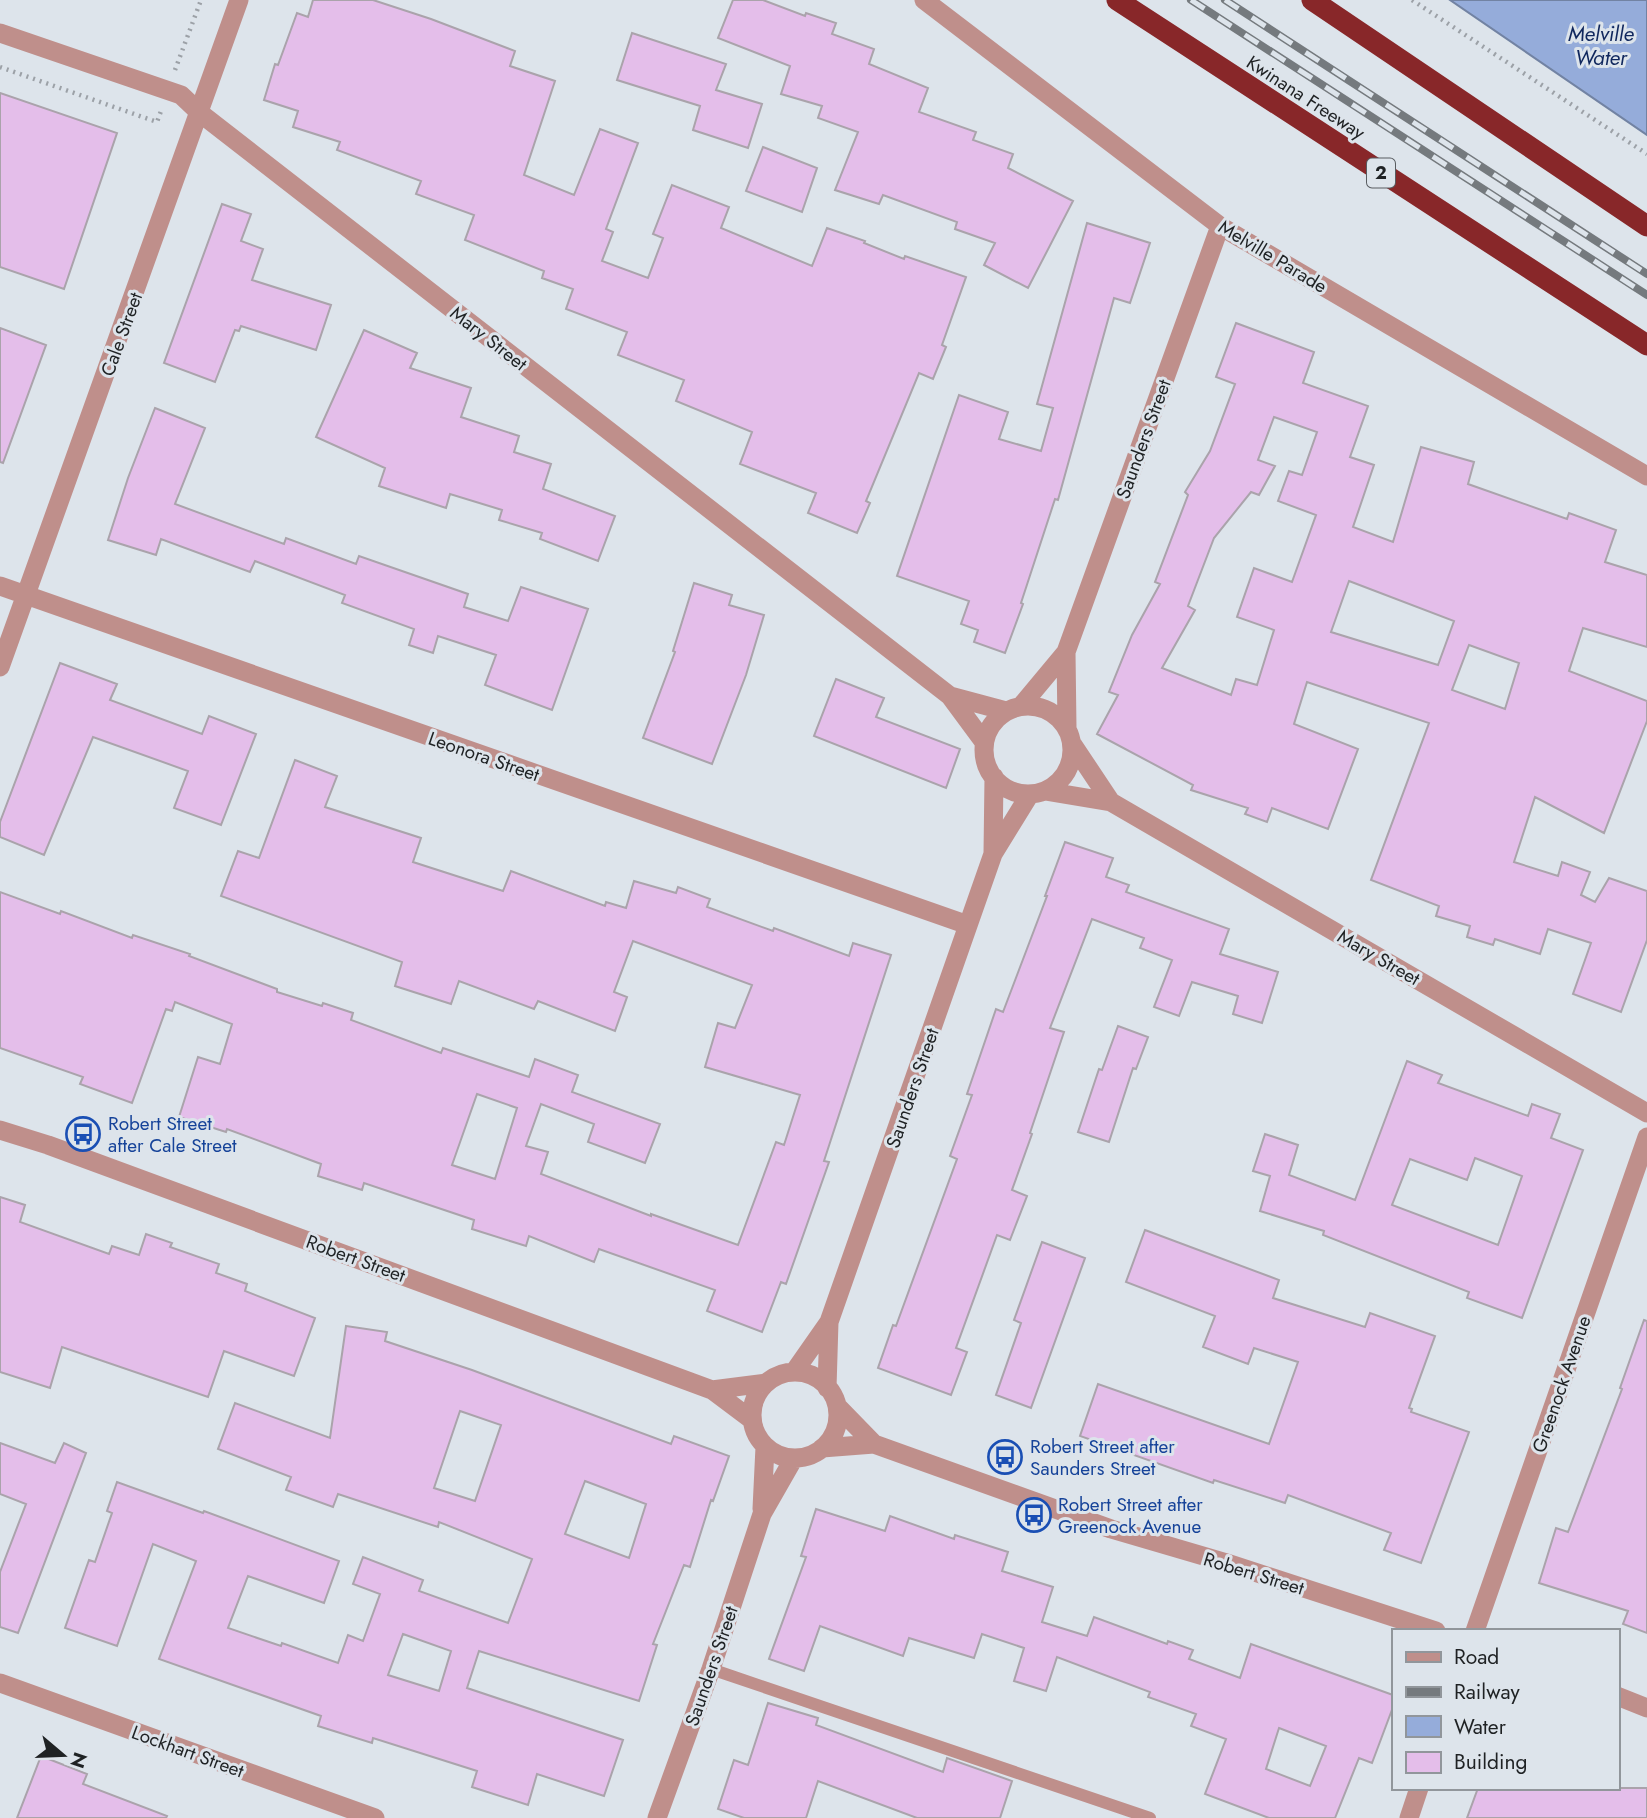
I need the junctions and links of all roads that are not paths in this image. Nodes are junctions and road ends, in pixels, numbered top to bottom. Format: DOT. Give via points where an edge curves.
graph roads {
  1 [pos="239,0"];
  2 [pos="924,0"];
  3 [pos="1117,0"];
  4 [pos="1312,0"];
  5 [pos="0,33"];
  6 [pos="200,113"];
  7 [pos="1220,226"];
  8 [pos="1647,226"];
  9 [pos="1647,345"];
  10 [pos="1647,476"];
  11 [pos="0,586"];
  12 [pos="26,595"];
  13 [pos="1066,652"];
  14 [pos="0,667"];
  15 [pos="950,696"];
  16 [pos="1013,708"];
  17 [pos="1070,736"];
  18 [pos="984,741"];
  19 [pos="994,777"];
  20 [pos="1037,793"];
  21 [pos="1111,802"];
  22 [pos="993,854"];
  23 [pos="968,925"];
  24 [pos="1647,1112"];
  25 [pos="0,1130"];
  26 [pos="1647,1137"];
  27 [pos="829,1322"];
  28 [pos="793,1372"];
  29 [pos="766,1383"];
  30 [pos="827,1388"];
  31 [pos="712,1390"];
  32 [pos="837,1406"];
  33 [pos="752,1420"];
  34 [pos="874,1444"];
  35 [pos="765,1447"];
  36 [pos="822,1448"];
  37 [pos="794,1458"];
  38 [pos="762,1514"];
  39 [pos="1430,1629"];
  40 [pos="1476,1629"];
  41 [pos="711,1669"];
  42 [pos="0,1684"];
  43 [pos="1619,1697"];
  44 [pos="1647,1708"];
  45 [pos="1418,1790"];
  46 [pos="376,1818"];
  47 [pos="657,1818"];
  48 [pos="1150,1818"];
  49 [pos="1409,1818"];
  1 -- 6 [label="street, Cale Street"];
  2 -- 7 [label="street, Melville Parade"];
  3 -- 9 [label="highway, Kwinana Freeway / 2"];
  4 -- 8 [label="highway"];
  5 -- 6 [label="street, Mary Street" via="181,95"];
  6 -- 12 [label="street, Cale Street"];
  6 -- 15 [label="street, Mary Street"];
  7 -- 10 [label="street, Melville Parade"];
  7 -- 13 [label="street, Saunders Street"];
  11 -- 12 [label="street, Leonora Street"];
  12 -- 14 [label="street, Cale Street"];
  12 -- 23 [label="street, Leonora Street"];
  13 -- 16 [label="street, Saunders Street"];
  13 -- 17 [label="street, Saunders Street"];
  15 -- 16 [label="street, Mary Street"];
  15 -- 18 [label="street, Mary Street"];
  16 -- 17 [label="street, Mary Street" via="1036,705 1046,709 1059,717"];
  16 -- 18 [label="street" via="994,721"];
  17 -- 20 [label="street" via="1068,770 1058,783"];
  17 -- 21 [label="street, Mary Street"];
  18 -- 19 [label="street, Mary Street" via="984,757"];
  19 -- 20 [label="street, Mary Street" via="1012,792"];
  19 -- 22 [label="street, Saunders Street"];
  20 -- 21 [label="street, Mary Street"];
  20 -- 22 [label="street, Saunders Street"];
  21 -- 24 [label="street, Mary Street"];
  22 -- 23 [label="street, Saunders Street"];
  23 -- 27 [label="street, Saunders Street"];
  25 -- 31 [label="street, Robert Street"];
  26 -- 40 [label="street, Greenock Avenue"];
  27 -- 28 [label="street, Saunders Street"];
  27 -- 30 [label="street, Saunders Street"];
  28 -- 29 [label="street"];
  28 -- 30 [label="street" via="808,1374"];
  29 -- 31 [label="street, Robert Street"];
  29 -- 33 [label="street" via="753,1405"];
  30 -- 32 [label="street"];
  31 -- 33 [label="street, Robert Street"];
  32 -- 34 [label="street, Robert Street"];
  32 -- 36 [label="street" via="837,1423"];
  33 -- 35 [label="street, Saunders Street"];
  34 -- 36 [label="street, Robert Street"];
  34 -- 39 [label="street, Robert Street" via="1111,1529"];
  35 -- 37 [label="street"];
  35 -- 38 [label="street, Saunders Street"];
  36 -- 37 [label="street"];
  37 -- 38 [label="street, Saunders Street"];
  38 -- 41 [label="street, Saunders Street"];
  41 -- 47 [label="street, Saunders Street"];
  41 -- 48 [label="lane"];
  42 -- 46 [label="street, Lockhart Street"];
  43 -- 44 [label="street"];
  45 -- 49 [label="street"];
}
